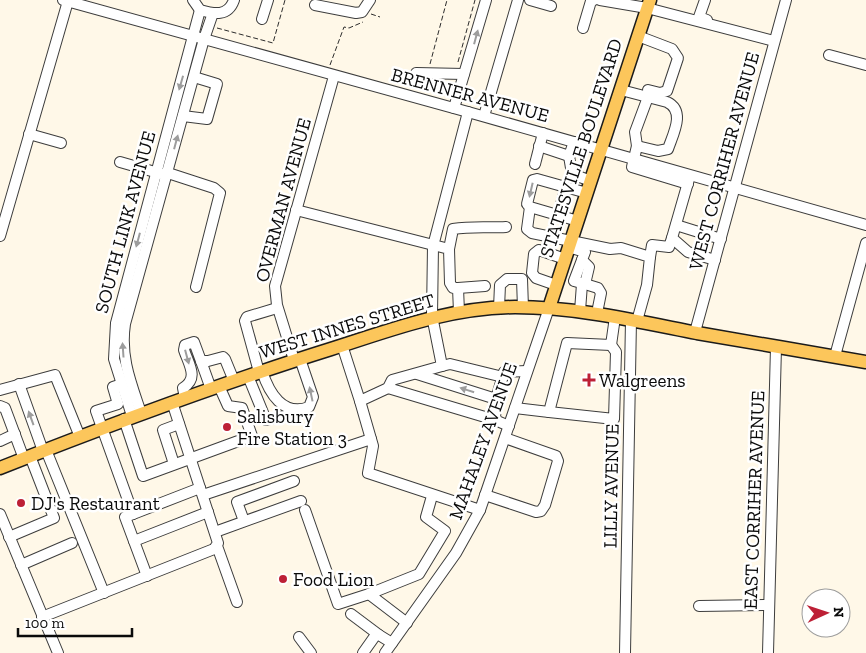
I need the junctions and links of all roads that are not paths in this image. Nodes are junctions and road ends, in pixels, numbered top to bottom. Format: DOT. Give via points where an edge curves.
graph roads {
  1 [pos="193,0"];
  2 [pos="234,0"];
  3 [pos="268,0"];
  4 [pos="370,0"];
  5 [pos="486,0"];
  6 [pos="518,0"];
  7 [pos="530,0"];
  8 [pos="594,0"];
  9 [pos="600,0"];
  10 [pos="705,0"];
  11 [pos="786,0"];
  12 [pos="66,1"];
  13 [pos="649,4"];
  14 [pos="315,5"];
  15 [pos="552,6"];
  16 [pos="200,10"];
  17 [pos="213,14"];
  18 [pos="262,19"];
  19 [pos="720,26"];
  20 [pos="583,28"];
  21 [pos="638,36"];
  22 [pos="199,38"];
  23 [pos="774,41"];
  24 [pos="829,55"];
  25 [pos="866,65"];
  26 [pos="332,72"];
  27 [pos="416,73"];
  28 [pos="459,74"];
  29 [pos="194,77"];
  30 [pos="622,86"];
  31 [pos="648,97"];
  32 [pos="454,108"];
  33 [pos="468,112"];
  34 [pos="183,116"];
  35 [pos="484,116"];
  36 [pos="543,133"];
  37 [pos="29,134"];
  38 [pos="574,142"];
  39 [pos="61,143"];
  40 [pos="540,146"];
  41 [pos="638,146"];
  42 [pos="601,150"];
  43 [pos="569,156"];
  44 [pos="633,159"];
  45 [pos="120,162"];
  46 [pos="535,164"];
  47 [pos="156,172"];
  48 [pos="167,174"];
  49 [pos="689,180"];
  50 [pos="566,187"];
  51 [pos="589,187"];
  52 [pos="736,188"];
  53 [pos="530,208"];
  54 [pos="296,210"];
  55 [pos="558,215"];
  56 [pos="578,220"];
  57 [pos="676,225"];
  58 [pos="866,225"];
  59 [pos="506,227"];
  60 [pos="0,236"];
  61 [pos="672,238"];
  62 [pos="722,239"];
  63 [pos="866,243"];
  64 [pos="433,246"];
  65 [pos="449,248"];
  66 [pos="567,253"];
  67 [pos="650,257"];
  68 [pos="582,260"];
  69 [pos="715,260"];
  70 [pos="536,278"];
  71 [pos="522,279"];
  72 [pos="580,280"];
  73 [pos="557,282"];
  74 [pos="485,286"];
  75 [pos="196,287"];
  76 [pos="458,288"];
  77 [pos="581,296"];
  78 [pos="600,298"];
  79 [pos="277,308"];
  80 [pos="499,308"];
  81 [pos="523,308"];
  82 [pos="548,308"];
  83 [pos="580,311"];
  84 [pos="459,312"];
  85 [pos="597,313"];
  86 [pos="432,316"];
  87 [pos="615,317"];
  88 [pos="634,320"];
  89 [pos="695,332"];
  90 [pos="342,345"];
  91 [pos="611,345"];
  92 [pos="776,348"];
  93 [pos="835,356"];
  94 [pos="297,359"];
  95 [pos="202,361"];
  96 [pos="866,362"];
  97 [pos="442,366"];
  98 [pos="527,371"];
  99 [pos="257,373"];
  100 [pos="417,374"];
  101 [pos="503,377"];
  102 [pos="234,381"];
  103 [pos="19,384"];
  104 [pos="122,384"];
  105 [pos="215,387"];
  106 [pos="388,388"];
  107 [pos="0,390"];
  108 [pos="185,398"];
  109 [pos="496,399"];
  110 [pos="360,401"];
  111 [pos="172,402"];
  112 [pos="2,407"];
  113 [pos="515,408"];
  114 [pos="295,410"];
  115 [pos="549,412"];
  116 [pos="132,416"];
  117 [pos="495,420"];
  118 [pos="179,424"];
  119 [pos="508,426"];
  120 [pos="101,428"];
  121 [pos="15,434"];
  122 [pos="80,437"];
  123 [pos="505,438"];
  124 [pos="371,439"];
  125 [pos="0,441"];
  126 [pos="45,450"];
  127 [pos="27,457"];
  128 [pos="190,458"];
  129 [pos="174,464"];
  130 [pos="0,468"];
  131 [pos="294,481"];
  132 [pos="202,492"];
  133 [pos="485,494"];
  134 [pos="432,496"];
  135 [pos="480,510"];
  136 [pos="208,512"];
  137 [pos="0,514"];
  138 [pos="133,514"];
  139 [pos="244,521"];
  140 [pos="5,532"];
  141 [pos="215,532"];
  142 [pos="134,541"];
  143 [pos="72,543"];
  144 [pos="218,544"];
  145 [pos="21,565"];
  146 [pos="147,576"];
  147 [pos="104,593"];
  148 [pos="369,594"];
  149 [pos="237,602"];
  150 [pos="769,605"];
  151 [pos="699,606"];
  152 [pos="351,614"];
  153 [pos="42,617"];
  154 [pos="406,622"];
  155 [pos="378,635"];
  156 [pos="298,637"];
  157 [pos="392,643"];
  158 [pos="58,653"];
  159 [pos="311,653"];
  160 [pos="363,653"];
  161 [pos="385,653"];
  162 [pos="625,653"];
  163 [pos="768,653"];
  1 -- 16 [label="street"];
  2 -- 17 [label="street" via="226,11"];
  3 -- 18 [label="street"];
  4 -- 14 [label="street" via="363,11 356,13"];
  28 -- 5 [label="street, one-way"];
  6 -- 35 [label="street"];
  7 -- 15 [label="street"];
  8 -- 20 [label="street"];
  9 -- 13 [label="street"];
  10 -- 19 [label="street" via="699,17"];
  11 -- 23 [label="street, WEST CORRIHER AVENUE"];
  12 -- 22 [label="street, BRENNER AVENUE"];
  12 -- 37 [label="street"];
  13 -- 19 [label="street"];
  13 -- 21 [label="main road, STATESVILLE BOULEVARD"];
  16 -- 17 [label="street"];
  16 -- 22 [label="street"];
  17 -- 22 [label="street"];
  19 -- 23 [label="street"];
  21 -- 30 [label="main road, STATESVILLE BOULEVARD"];
  21 -- 30 [label="street" via="672,49 678,63 669,88 663,93"];
  22 -- 26 [label="street, BRENNER AVENUE"];
  22 -- 29 [label="street, SOUTH LINK AVENUE"];
  22 -- 47 [label="street, SOUTH LINK AVENUE, one-way"];
  23 -- 52 [label="street, WEST CORRIHER AVENUE"];
  24 -- 25 [label="street"];
  26 -- 32 [label="street, BRENNER AVENUE"];
  26 -- 54 [label="street, OVERMAN AVENUE"];
  27 -- 28 [label="street"];
  28 -- 32 [label="street"];
  29 -- 34 [label="street, SOUTH LINK AVENUE"];
  29 -- 34 [label="street" via="217,84 207,120"];
  30 -- 31 [label="street"];
  30 -- 42 [label="main road, STATESVILLE BOULEVARD"];
  31 -- 41 [label="street" via="635,132"];
  31 -- 41 [label="street" via="674,106 677,124 666,151"];
  32 -- 33 [label="street, BRENNER AVENUE"];
  33 -- 35 [label="street, BRENNER AVENUE"];
  33 -- 64 [label="street"];
  48 -- 34 [label="street, SOUTH LINK AVENUE, one-way"];
  35 -- 36 [label="street, BRENNER AVENUE"];
  36 -- 38 [label="street, BRENNER AVENUE"];
  36 -- 40 [label="street"];
  37 -- 39 [label="street"];
  37 -- 60 [label="street"];
  38 -- 42 [label="street, BRENNER AVENUE"];
  38 -- 43 [label="street"];
  40 -- 43 [label="street"];
  40 -- 46 [label="street"];
  41 -- 44 [label="street"];
  42 -- 44 [label="street, BRENNER AVENUE"];
  42 -- 51 [label="main road, STATESVILLE BOULEVARD"];
  43 -- 51 [label="street" via="572,174"];
  44 -- 49 [label="street, BRENNER AVENUE"];
  45 -- 47 [label="street"];
  47 -- 48 [label="street"];
  47 -- 104 [label="street, SOUTH LINK AVENUE, one-way" via="116,323 113,349"];
  48 -- 75 [label="street" via="214,188 220,193"];
  116 -- 48 [label="street, SOUTH LINK AVENUE, one-way" via="123,339 125,324"];
  49 -- 52 [label="street, BRENNER AVENUE"];
  49 -- 57 [label="street"];
  50 -- 51 [label="street"];
  50 -- 53 [label="street, one-way" via="533,180"];
  50 -- 55 [label="street"];
  51 -- 56 [label="main road, STATESVILLE BOULEVARD"];
  52 -- 58 [label="street, BRENNER AVENUE"];
  52 -- 62 [label="street, WEST CORRIHER AVENUE"];
  53 -- 55 [label="street"];
  53 -- 66 [label="street" via="527,229"];
  54 -- 64 [label="street"];
  54 -- 79 [label="street, OVERMAN AVENUE" via="275,286"];
  55 -- 56 [label="street"];
  56 -- 66 [label="main road, STATESVILLE BOULEVARD"];
  57 -- 61 [label="street"];
  57 -- 62 [label="street"];
  59 -- 65 [label="street" via="454,229"];
  61 -- 67 [label="street" via="668,247 652,245"];
  61 -- 69 [label="street" via="688,252"];
  62 -- 69 [label="street, WEST CORRIHER AVENUE"];
  63 -- 93 [label="street"];
  64 -- 65 [label="street"];
  64 -- 86 [label="street"];
  65 -- 76 [label="street" via="450,283 453,288"];
  66 -- 67 [label="street" via="621,248"];
  66 -- 68 [label="street" via="585,252"];
  66 -- 70 [label="street" via="538,250 534,254 532,273"];
  66 -- 72 [label="street"];
  66 -- 73 [label="main road, STATESVILLE BOULEVARD"];
  67 -- 88 [label="street, LILLY AVENUE" via="647,285"];
  68 -- 72 [label="street"];
  68 -- 72 [label="street" via="589,267"];
  69 -- 89 [label="street, WEST CORRIHER AVENUE"];
  70 -- 71 [label="street"];
  70 -- 73 [label="street"];
  71 -- 80 [label="street" via="507,279 500,285"];
  71 -- 81 [label="street"];
  72 -- 73 [label="street" via="573,285"];
  72 -- 77 [label="street"];
  72 -- 78 [label="street" via="598,288"];
  73 -- 82 [label="main road, STATESVILLE BOULEVARD"];
  74 -- 76 [label="street"];
  76 -- 84 [label="street"];
  77 -- 78 [label="street"];
  77 -- 83 [label="street"];
  78 -- 85 [label="street"];
  79 -- 94 [label="street, OVERMAN AVENUE"];
  79 -- 99 [label="street" via="247,317 245,321"];
  80 -- 81 [label="main road, WEST INNES STREET"];
  80 -- 84 [label="main road, WEST INNES STREET"];
  81 -- 82 [label="main road, WEST INNES STREET"];
  82 -- 83 [label="main road, WEST INNES STREET"];
  82 -- 98 [label="street, MAHALEY AVENUE"];
  83 -- 85 [label="main road, WEST INNES STREET"];
  84 -- 86 [label="main road, WEST INNES STREET"];
  85 -- 87 [label="main road, WEST INNES STREET"];
  86 -- 90 [label="main road, WEST INNES STREET"];
  86 -- 97 [label="street"];
  87 -- 88 [label="main road, WEST INNES STREET"];
  87 -- 91 [label="street"];
  88 -- 89 [label="main road, WEST INNES STREET"];
  88 -- 162 [label="street, LILLY AVENUE"];
  89 -- 92 [label="main road, WEST INNES STREET"];
  90 -- 94 [label="main road, WEST INNES STREET"];
  90 -- 110 [label="street"];
  91 -- 115 [label="street" via="567,343"];
  91 -- 115 [label="street" via="616,352 614,419"];
  92 -- 93 [label="main road, WEST INNES STREET"];
  92 -- 150 [label="street, EAST CORRIHER AVENUE"];
  93 -- 96 [label="main road, WEST INNES STREET"];
  94 -- 99 [label="main road, WEST INNES STREET"];
  114 -- 94 [label="street, OVERMAN AVENUE, one-way" via="309,407 313,400"];
  95 -- 102 [label="street" via="225,358"];
  95 -- 105 [label="street"];
  95 -- 108 [label="street, one-way" via="194,342 185,345 193,378 183,388"];
  97 -- 100 [label="street"];
  97 -- 101 [label="street" via="450,364"];
  98 -- 101 [label="street" via="504,372"];
  98 -- 113 [label="street, MAHALEY AVENUE"];
  99 -- 102 [label="main road, WEST INNES STREET"];
  99 -- 114 [label="street" via="271,395"];
  99 -- 114 [label="street, OVERMAN AVENUE" via="266,420 290,415"];
  100 -- 106 [label="street" via="392,380"];
  109 -- 100 [label="street, one-way"];
  101 -- 109 [label="street"];
  102 -- 105 [label="main road, WEST INNES STREET"];
  103 -- 107 [label="street"];
  103 -- 122 [label="street" via="54,375"];
  126 -- 103 [label="street, one-way"];
  104 -- 116 [label="street, SOUTH LINK AVENUE"];
  104 -- 120 [label="street" via="113,387 118,404 96,411"];
  105 -- 108 [label="main road, WEST INNES STREET"];
  105 -- 128 [label="street" via="228,406 242,408 252,436"];
  106 -- 110 [label="street"];
  106 -- 117 [label="street"];
  108 -- 111 [label="main road, WEST INNES STREET"];
  109 -- 117 [label="street"];
  110 -- 124 [label="street"];
  111 -- 116 [label="main road, WEST INNES STREET"];
  111 -- 118 [label="street"];
  112 -- 121 [label="street"];
  113 -- 115 [label="street"];
  113 -- 119 [label="street, MAHALEY AVENUE"];
  116 -- 120 [label="main road, WEST INNES STREET"];
  116 -- 129 [label="street" via="143,476"];
  117 -- 119 [label="street"];
  118 -- 128 [label="street"];
  118 -- 129 [label="street" via="163,430"];
  119 -- 123 [label="street, MAHALEY AVENUE"];
  120 -- 122 [label="main road, WEST INNES STREET"];
  120 -- 138 [label="street"];
  121 -- 125 [label="street"];
  121 -- 127 [label="street"];
  122 -- 126 [label="main road, WEST INNES STREET"];
  123 -- 133 [label="street, MAHALEY AVENUE"];
  123 -- 133 [label="street" via="556,456 558,461 545,505 536,512"];
  124 -- 132 [label="street"];
  124 -- 134 [label="street" via="373,446 368,473"];
  126 -- 127 [label="main road, WEST INNES STREET"];
  126 -- 147 [label="street"];
  127 -- 130 [label="main road, WEST INNES STREET"];
  127 -- 140 [label="street" via="54,518"];
  128 -- 129 [label="street"];
  128 -- 132 [label="street"];
  131 -- 139 [label="street" via="237,502"];
  132 -- 136 [label="street"];
  132 -- 138 [label="street"];
  133 -- 135 [label="street, MAHALEY AVENUE"];
  134 -- 135 [label="street"];
  134 -- 148 [label="street" via="426,517 445,531 419,574"];
  135 -- 154 [label="street, MAHALEY AVENUE" via="467,535"];
  136 -- 141 [label="street"];
  136 -- 142 [label="street"];
  137 -- 140 [label="street"];
  138 -- 142 [label="street" via="125,517"];
  139 -- 141 [label="street"];
  139 -- 148 [label="street" via="303,506 338,604"];
  140 -- 145 [label="street"];
  141 -- 144 [label="street"];
  142 -- 146 [label="street"];
  143 -- 145 [label="street"];
  144 -- 146 [label="street" via="214,549"];
  144 -- 149 [label="street"];
  145 -- 153 [label="street"];
  146 -- 147 [label="street"];
  147 -- 153 [label="street"];
  148 -- 154 [label="street"];
  150 -- 151 [label="street"];
  150 -- 163 [label="street, EAST CORRIHER AVENUE"];
  152 -- 155 [label="street"];
  153 -- 158 [label="street"];
  154 -- 157 [label="street, MAHALEY AVENUE"];
  155 -- 157 [label="street"];
  155 -- 160 [label="street"];
  156 -- 159 [label="street"];
  157 -- 161 [label="street, MAHALEY AVENUE"];
}
